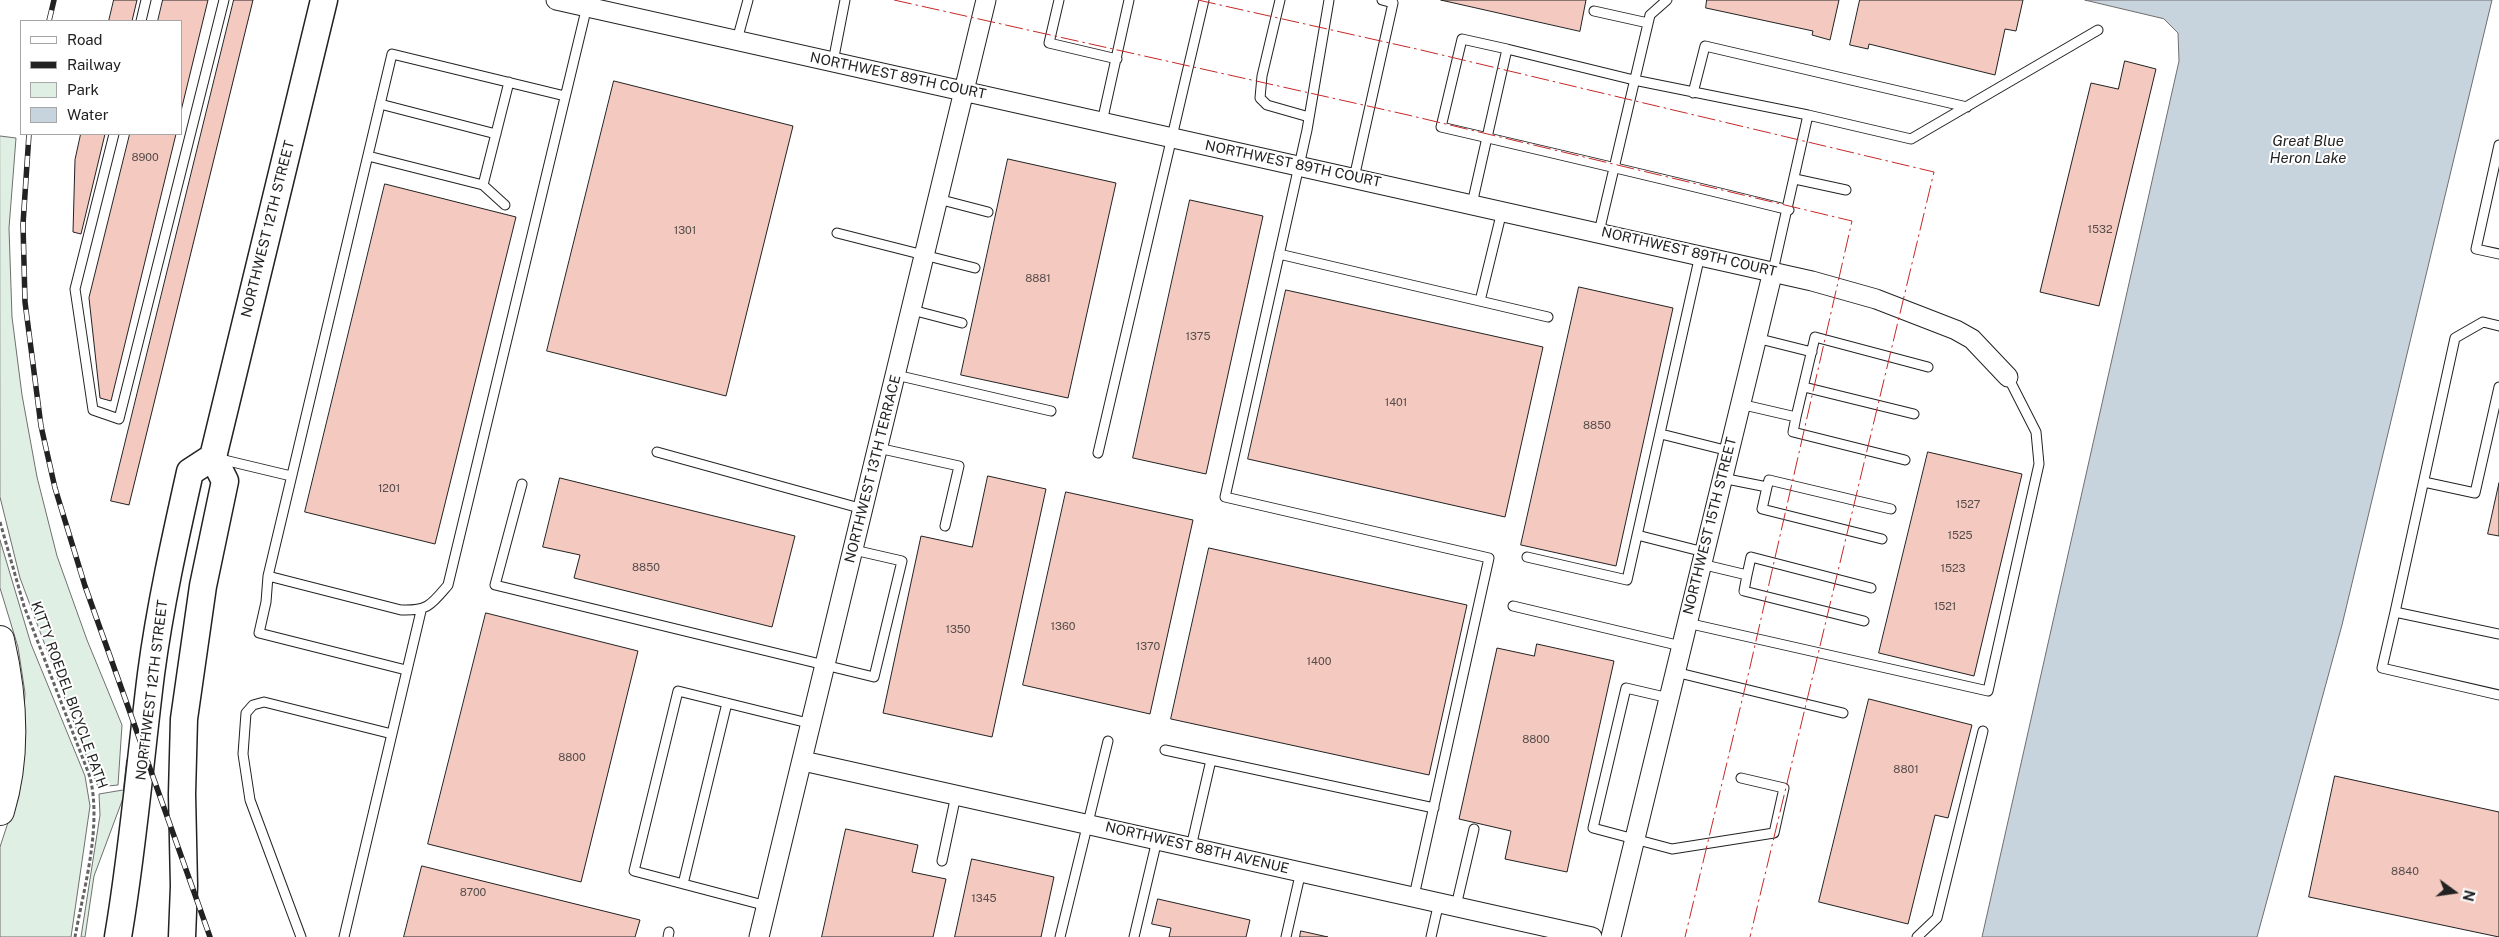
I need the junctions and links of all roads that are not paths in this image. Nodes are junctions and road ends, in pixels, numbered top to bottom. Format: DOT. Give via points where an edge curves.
graph roads {
  1 [pos="146,0"];
  2 [pos="224,0"];
  3 [pos="324,0"];
  4 [pos="556,0"];
  5 [pos="748,0"];
  6 [pos="845,0"];
  7 [pos="986,0"];
  8 [pos="1059,0"];
  9 [pos="1129,0"];
  10 [pos="1204,0"];
  11 [pos="1280,0"];
  12 [pos="1329,0"];
  13 [pos="1382,0"];
  14 [pos="1667,0"];
  15 [pos="588,3"];
  16 [pos="1594,11"];
  17 [pos="141,20"];
  18 [pos="1648,23"];
  19 [pos="2098,30"];
  20 [pos="736,40"];
  21 [pos="1507,49"];
  22 [pos="1117,58"];
  23 [pos="833,62"];
  24 [pos="1634,80"];
  25 [pos="510,82"];
  26 [pos="964,91"];
  27 [pos="1693,93"];
  28 [pos="565,96"];
  29 [pos="380,104"];
  30 [pos="1967,107"];
  31 [pos="1808,115"];
  32 [pos="1309,117"];
  33 [pos="1102,122"];
  34 [pos="496,134"];
  35 [pos="114,135"];
  36 [pos="1171,137"];
  37 [pos="1487,137"];
  38 [pos="2499,145"];
  39 [pos="368,156"];
  40 [pos="1299,166"];
  41 [pos="1614,167"];
  42 [pos="1354,178"];
  43 [pos="1795,179"];
  44 [pos="483,185"];
  45 [pos="1846,190"];
  46 [pos="938,200"];
  47 [pos="1472,204"];
  48 [pos="505,205"];
  49 [pos="1503,210"];
  50 [pos="1789,210"];
  51 [pos="988,212"];
  52 [pos="1600,232"];
  53 [pos="837,233"];
  54 [pos="1279,254"];
  55 [pos="2499,254"];
  56 [pos="925,255"];
  57 [pos="1700,255"];
  58 [pos="975,268"];
  59 [pos="1773,272"];
  60 [pos="1480,301"];
  61 [pos="912,310"];
  62 [pos="1548,316"];
  63 [pos="962,323"];
  64 [pos="2499,326"];
  65 [pos="1756,338"];
  66 [pos="1812,352"];
  67 [pos="1928,367"];
  68 [pos="896,375"];
  69 [pos="2008,377"];
  70 [pos="2499,387"];
  71 [pos="1804,388"];
  72 [pos="1740,404"];
  73 [pos="1051,411"];
  74 [pos="1914,414"];
  75 [pos="1796,417"];
  76 [pos="1660,434"];
  77 [pos="878,448"];
  78 [pos="1729,451"];
  79 [pos="657,452"];
  80 [pos="1098,453"];
  81 [pos="213,457"];
  82 [pos="1905,460"];
  83 [pos="291,476"];
  84 [pos="1722,478"];
  85 [pos="2424,482"];
  86 [pos="522,484"];
  87 [pos="1766,487"];
  88 [pos="864,509"];
  89 [pos="1891,509"];
  90 [pos="945,526"];
  91 [pos="1637,535"];
  92 [pos="1882,539"];
  93 [pos="854,550"];
  94 [pos="1527,556"];
  95 [pos="1703,558"];
  96 [pos="1747,574"];
  97 [pos="268,576"];
  98 [pos="1871,588"];
  99 [pos="1512,606"];
  100 [pos="421,610"];
  101 [pos="2395,612"];
  102 [pos="1864,621"];
  103 [pos="1687,623"];
  104 [pos="2499,634"];
  105 [pos="0,640"];
  106 [pos="1681,646"];
  107 [pos="826,665"];
  108 [pos="406,670"];
  109 [pos="1675,672"];
  110 [pos="2499,695"];
  111 [pos="1669,698"];
  112 [pos="727,703"];
  113 [pos="1843,713"];
  114 [pos="812,724"];
  115 [pos="1983,731"];
  116 [pos="392,734"];
  117 [pos="1108,741"];
  118 [pos="1165,750"];
  119 [pos="1211,760"];
  120 [pos="803,761"];
  121 [pos="1741,778"];
  122 [pos="956,795"];
  123 [pos="1434,808"];
  124 [pos="0,811"];
  125 [pos="1088,824"];
  126 [pos="1474,829"];
  127 [pos="1634,839"];
  128 [pos="1157,840"];
  129 [pos="1191,846"];
  130 [pos="942,861"];
  131 [pos="1301,871"];
  132 [pos="683,884"];
  133 [pos="1414,896"];
  134 [pos="1448,904"];
  135 [pos="767,906"];
  136 [pos="118,937"];
  137 [pos="182,937"];
  138 [pos="301,937"];
  139 [pos="344,937"];
  140 [pos="759,937"];
  141 [pos="1060,937"];
  142 [pos="1134,937"];
  143 [pos="1286,937"];
  144 [pos="1431,937"];
  145 [pos="1592,937"];
  146 [pos="1611,937"];
  147 [pos="1917,937"];
  1 -- 17 [label="lane"];
  2 -- 35 [label="lane" via="119,419 93,410 75,289"];
  3 -- 81 [label="main road, NORTHWEST 12TH STREET"];
  4 -- 15 [label="street, NORTHWEST 89TH COURT"];
  5 -- 20 [label="lane"];
  6 -- 23 [label="lane"];
  7 -- 26 [label="street, NORTHWEST 13TH TERRACE"];
  8 -- 22 [label="lane" via="1049,42"];
  9 -- 22 [label="lane"];
  10 -- 36 [label="lane"];
  11 -- 32 [label="lane" via="1260,98 1267,105"];
  12 -- 32 [label="lane"];
  13 -- 42 [label="lane" via="1393,3"];
  14 -- 18 [label="lane" via="1650,15"];
  15 -- 20 [label="street, NORTHWEST 89TH COURT"];
  15 -- 28 [label="lane"];
  16 -- 18 [label="lane"];
  18 -- 24 [label="lane"];
  19 -- 30 [label="lane"];
  20 -- 23 [label="street, NORTHWEST 89TH COURT"];
  21 -- 24 [label="lane"];
  21 -- 37 [label="lane"];
  21 -- 37 [label="lane" via="1462,39 1441,127"];
  22 -- 33 [label="lane"];
  23 -- 26 [label="street, NORTHWEST 89TH COURT"];
  24 -- 27 [label="lane"];
  24 -- 41 [label="lane"];
  25 -- 28 [label="lane"];
  25 -- 29 [label="lane" via="392,54"];
  25 -- 34 [label="lane"];
  26 -- 33 [label="street, NORTHWEST 89TH COURT"];
  26 -- 46 [label="street, NORTHWEST 13TH TERRACE"];
  27 -- 30 [label="lane" via="1705,46"];
  27 -- 31 [label="lane"];
  28 -- 100 [label="lane" via="448,586 435,601"];
  29 -- 34 [label="lane"];
  29 -- 39 [label="lane"];
  30 -- 31 [label="lane" via="1911,139"];
  31 -- 43 [label="lane, NORTHWEST 15TH STREET"];
  32 -- 40 [label="lane"];
  33 -- 36 [label="street, NORTHWEST 89TH COURT"];
  34 -- 44 [label="lane"];
  36 -- 40 [label="street, NORTHWEST 89TH COURT"];
  36 -- 80 [label="lane"];
  37 -- 41 [label="lane"];
  37 -- 47 [label="lane"];
  38 -- 55 [label="lane" via="2476,249"];
  39 -- 44 [label="lane"];
  39 -- 83 [label="lane"];
  40 -- 42 [label="street, NORTHWEST 89TH COURT"];
  40 -- 54 [label="lane"];
  41 -- 50 [label="lane"];
  41 -- 52 [label="lane"];
  42 -- 47 [label="street, NORTHWEST 89TH COURT"];
  43 -- 45 [label="lane"];
  43 -- 50 [label="lane, NORTHWEST 15TH STREET"];
  44 -- 48 [label="lane"];
  46 -- 51 [label="lane"];
  46 -- 56 [label="street, NORTHWEST 13TH TERRACE"];
  47 -- 49 [label="street, NORTHWEST 89TH COURT"];
  49 -- 52 [label="street, NORTHWEST 89TH COURT"];
  49 -- 60 [label="lane"];
  50 -- 59 [label="lane, NORTHWEST 15TH STREET"];
  52 -- 57 [label="street, NORTHWEST 89TH COURT"];
  53 -- 56 [label="lane"];
  54 -- 60 [label="lane"];
  54 -- 123 [label="lane" via="1225,497 1490,558"];
  56 -- 58 [label="lane"];
  56 -- 61 [label="street, NORTHWEST 13TH TERRACE"];
  57 -- 59 [label="street, NORTHWEST 89TH COURT"];
  57 -- 76 [label="lane"];
  59 -- 65 [label="street, NORTHWEST 15TH STREET"];
  59 -- 69 [label="street, NORTHWEST 89TH COURT" via="1854,292 1956,330 1972,339"];
  60 -- 62 [label="lane"];
  61 -- 63 [label="lane"];
  61 -- 68 [label="street, NORTHWEST 13TH TERRACE"];
  64 -- 85 [label="lane" via="2483,322 2455,338"];
  65 -- 66 [label="lane"];
  65 -- 72 [label="street, NORTHWEST 15TH STREET"];
  66 -- 67 [label="lane" via="1815,337"];
  66 -- 71 [label="lane"];
  68 -- 73 [label="lane"];
  68 -- 77 [label="street, NORTHWEST 13TH TERRACE"];
  69 -- 103 [label="lane" via="2036,432 2039,464 1988,691"];
  70 -- 85 [label="lane" via="2475,493"];
  71 -- 74 [label="lane"];
  71 -- 75 [label="lane"];
  72 -- 75 [label="lane"];
  72 -- 78 [label="street, NORTHWEST 15TH STREET"];
  75 -- 82 [label="lane" via="1793,432"];
  76 -- 78 [label="lane"];
  76 -- 91 [label="lane"];
  77 -- 88 [label="street, NORTHWEST 13TH TERRACE"];
  77 -- 90 [label="lane" via="959,466"];
  78 -- 84 [label="street, NORTHWEST 15TH STREET"];
  79 -- 88 [label="lane"];
  81 -- 83 [label="lane"];
  81 -- 136 [label="main road, NORTHWEST 12TH STREET" via="190,472 169,565 151,673 137,807"];
  81 -- 137 [label="main road" via="225,481 202,594 184,719"];
  83 -- 97 [label="lane"];
  84 -- 87 [label="lane"];
  84 -- 95 [label="street, NORTHWEST 15TH STREET"];
  85 -- 101 [label="lane"];
  86 -- 107 [label="lane" via="495,585"];
  87 -- 89 [label="lane" via="1769,480"];
  87 -- 92 [label="lane" via="1762,509"];
  88 -- 93 [label="street, NORTHWEST 13TH TERRACE"];
  91 -- 94 [label="lane" via="1627,580"];
  91 -- 95 [label="lane"];
  93 -- 107 [label="street, NORTHWEST 13TH TERRACE"];
  93 -- 107 [label="lane" via="902,562 900,571 874,677"];
  95 -- 96 [label="lane"];
  95 -- 103 [label="street, NORTHWEST 15TH STREET"];
  96 -- 98 [label="lane" via="1751,557"];
  96 -- 102 [label="lane" via="1744,591"];
  97 -- 100 [label="lane" via="401,610"];
  97 -- 108 [label="lane" via="266,602 258,633"];
  99 -- 106 [label="lane"];
  100 -- 108 [label="lane"];
  101 -- 104 [label="lane"];
  101 -- 110 [label="lane" via="2382,668"];
  103 -- 106 [label="street, NORTHWEST 15TH STREET"];
  105 -- 124 [label="highway" via="10,697 11,746"];
  106 -- 109 [label="street, NORTHWEST 15TH STREET"];
  107 -- 114 [label="street, NORTHWEST 13TH TERRACE"];
  108 -- 116 [label="lane"];
  109 -- 111 [label="street, NORTHWEST 15TH STREET"];
  109 -- 113 [label="lane"];
  111 -- 127 [label="street, NORTHWEST 15TH STREET"];
  111 -- 127 [label="lane" via="1626,688 1593,828"];
  112 -- 114 [label="lane"];
  112 -- 132 [label="lane"];
  112 -- 132 [label="lane" via="678,691 634,871"];
  114 -- 120 [label="street, NORTHWEST 13TH TERRACE"];
  115 -- 147 [label="lane" via="1937,918"];
  116 -- 138 [label="lane" via="264,702 253,705 246,713 243,754 250,800"];
  116 -- 139 [label="lane"];
  117 -- 125 [label="lane"];
  118 -- 119 [label="lane"];
  119 -- 123 [label="lane"];
  119 -- 129 [label="lane"];
  120 -- 122 [label="street, NORTHWEST 88TH AVENUE"];
  120 -- 135 [label="street, NORTHWEST 13TH TERRACE"];
  121 -- 127 [label="lane" via="1784,788 1774,832 1672,849"];
  122 -- 125 [label="street, NORTHWEST 88TH AVENUE"];
  122 -- 130 [label="lane"];
  123 -- 133 [label="lane"];
  125 -- 128 [label="street, NORTHWEST 88TH AVENUE"];
  125 -- 141 [label="lane"];
  126 -- 134 [label="lane"];
  127 -- 146 [label="street, NORTHWEST 15TH STREET"];
  128 -- 129 [label="street, NORTHWEST 88TH AVENUE"];
  128 -- 142 [label="lane"];
  129 -- 131 [label="street, NORTHWEST 88TH AVENUE"];
  131 -- 133 [label="street, NORTHWEST 88TH AVENUE"];
  131 -- 143 [label="lane"];
  132 -- 135 [label="lane"];
  133 -- 134 [label="street, NORTHWEST 88TH AVENUE"];
  134 -- 144 [label="lane"];
  134 -- 145 [label="street, NORTHWEST 88TH AVENUE"];
  135 -- 140 [label="street, NORTHWEST 13TH TERRACE"];
}
